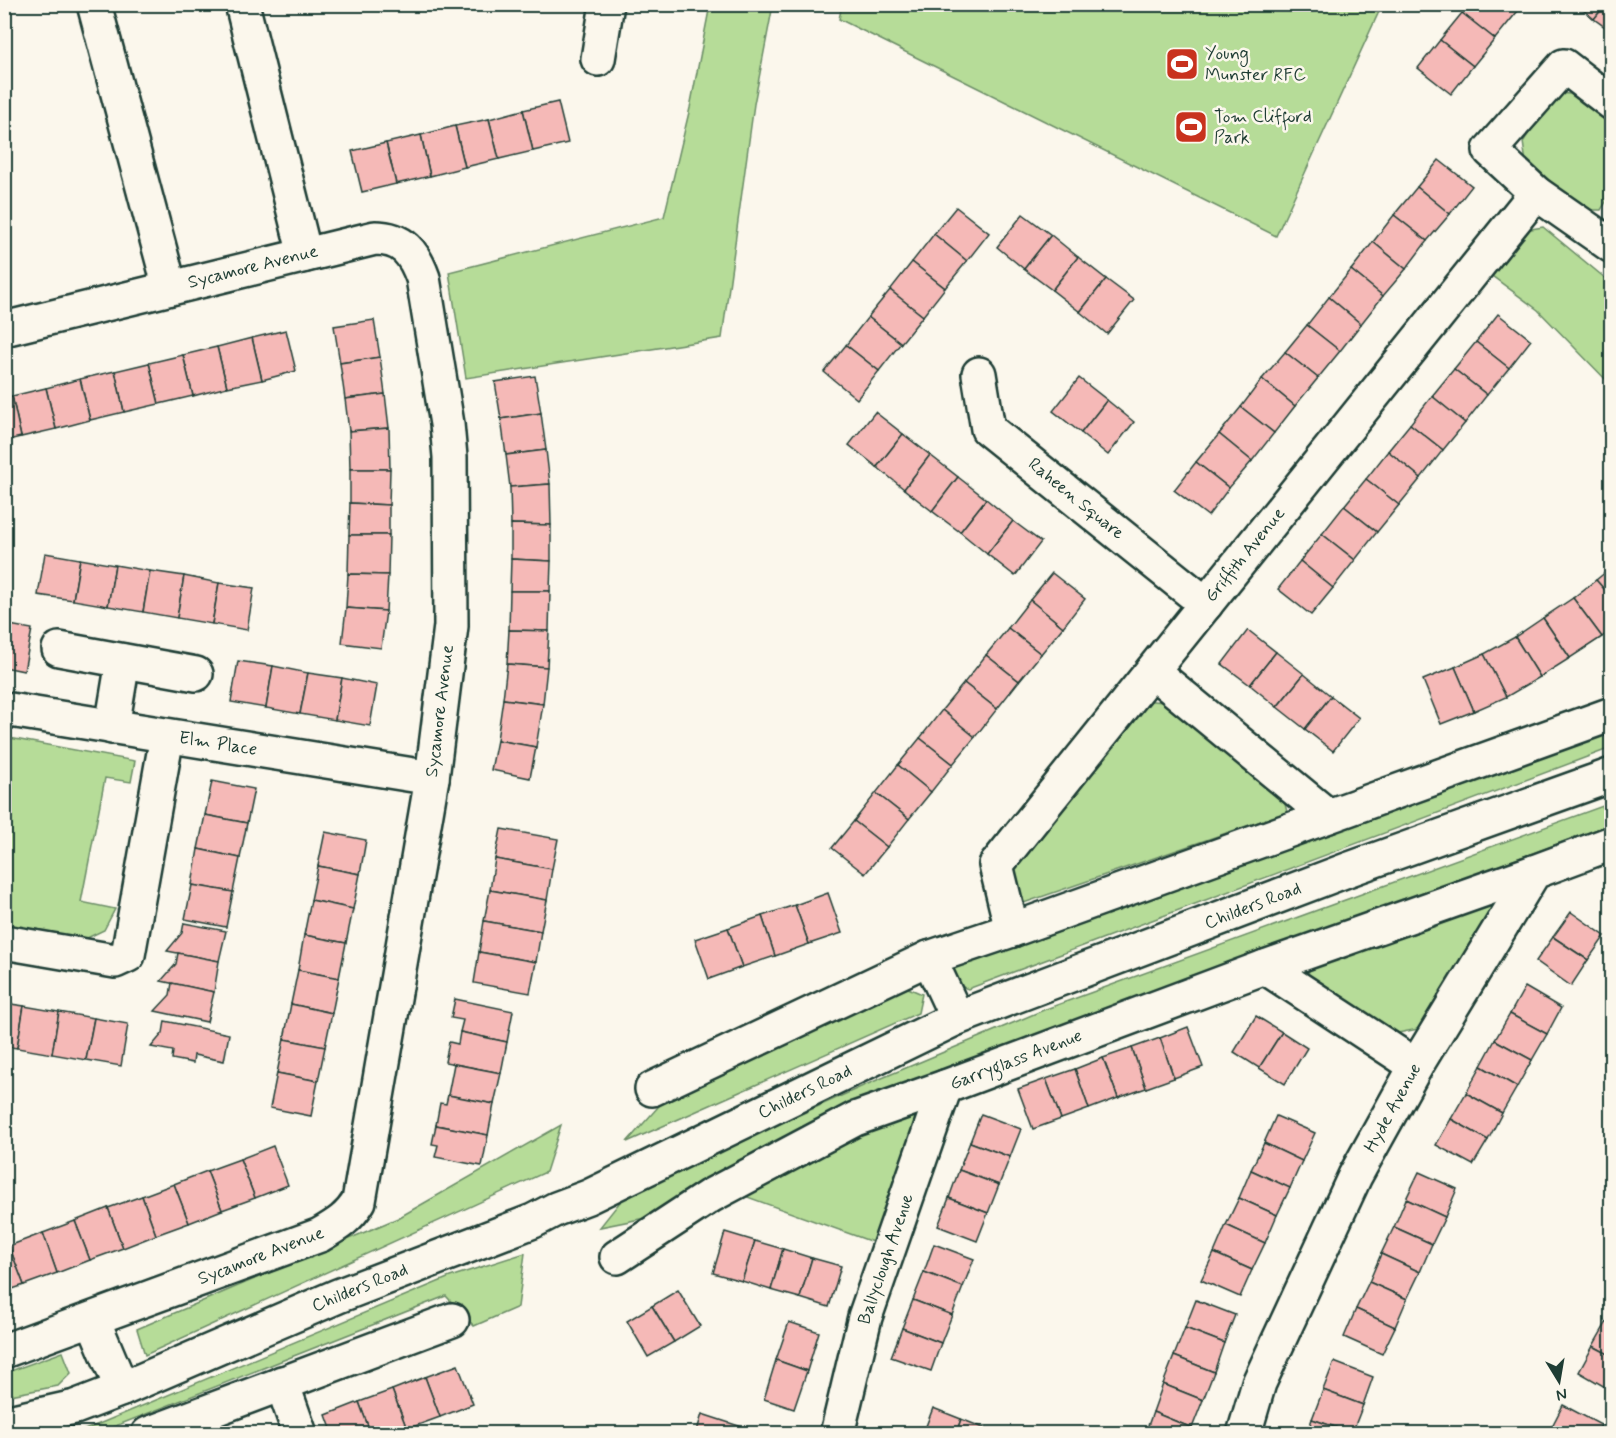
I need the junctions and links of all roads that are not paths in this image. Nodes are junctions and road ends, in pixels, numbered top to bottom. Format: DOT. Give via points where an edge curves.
graph roads {
  1 [pos="94,4"];
  2 [pos="242,4"];
  3 [pos="607,4"];
  4 [pos="598,59"];
  5 [pos="1611,103"];
  6 [pos="1536,193"];
  7 [pos="1610,240"];
  8 [pos="305,255"];
  9 [pos="170,288"];
  10 [pos="4,329"];
  11 [pos="979,374"];
  12 [pos="1206,604"];
  13 [pos="59,649"];
  14 [pos="123,661"];
  15 [pos="1152,671"];
  16 [pos="196,674"];
  17 [pos="4,709"];
  18 [pos="1604,712"];
  19 [pos="112,727"];
  20 [pos="167,736"];
  21 [pos="1611,775"];
  22 [pos="432,778"];
  23 [pos="1328,816"];
  24 [pos="1611,843"];
  25 [pos="1534,872"];
  26 [pos="1012,930"];
  27 [pos="4,942"];
  28 [pos="929,958"];
  29 [pos="1264,967"];
  30 [pos="957,1018"];
  31 [pos="1416,1066"];
  32 [pos="945,1087"];
  33 [pos="652,1089"];
  34 [pos="617,1257"];
  35 [pos="93,1320"];
  36 [pos="452,1320"];
  37 [pos="4,1351"];
  38 [pos="282,1383"];
  39 [pos="122,1389"];
  40 [pos="4,1423"];
  41 [pos="148,1434"];
  42 [pos="300,1434"];
  43 [pos="837,1434"];
  44 [pos="1244,1434"];
  1 -- 9 [label="street"];
  2 -- 8 [label="street"];
  3 -- 4 [label="street"];
  5 -- 6 [label="street" via="1564,66 1490,150"];
  6 -- 7 [label="street"];
  6 -- 12 [label="street, Griffith Avenue"];
  8 -- 9 [label="street, Sycamore Avenue"];
  8 -- 22 [label="street, Sycamore Avenue" via="389,238 410,252 423,278 447,424 450,473 451,626"];
  9 -- 10 [label="street, Sycamore Avenue"];
  11 -- 12 [label="street, Raheen Square" via="988,429"];
  12 -- 15 [label="street, Griffith Avenue"];
  13 -- 14 [label="street"];
  14 -- 16 [label="street"];
  14 -- 19 [label="street"];
  15 -- 23 [label="street"];
  15 -- 26 [label="street, Griffith Avenue" via="996,865"];
  17 -- 19 [label="street, Elm Place"];
  18 -- 23 [label="street"];
  19 -- 20 [label="street, Elm Place"];
  20 -- 22 [label="street, Elm Place"];
  20 -- 27 [label="street" via="128,955 115,961"];
  21 -- 30 [label="street, Childers Road"];
  22 -- 35 [label="street, Sycamore Avenue" via="359,1201 353,1212 320,1235"];
  23 -- 26 [label="street"];
  24 -- 25 [label="street"];
  25 -- 29 [label="street, Garryglass Avenue"];
  25 -- 31 [label="street, Hyde Avenue"];
  26 -- 28 [label="street"];
  28 -- 30 [label="street"];
  28 -- 33 [label="street"];
  29 -- 31 [label="street"];
  29 -- 32 [label="street, Garryglass Avenue"];
  30 -- 39 [label="street, Childers Road" via="588,1197 338,1296"];
  31 -- 44 [label="street, Hyde Avenue" via="1355,1176 1259,1383"];
  32 -- 34 [label="street, Garryglass Avenue" via="855,1119 710,1196"];
  32 -- 43 [label="street, Ballyclough Avenue" via="865,1317"];
  35 -- 37 [label="street, Sycamore Avenue"];
  35 -- 39 [label="street"];
  36 -- 38 [label="street"];
  38 -- 41 [label="street"];
  38 -- 42 [label="street"];
  39 -- 40 [label="street, Childers Road" via="75,1407"];
}
